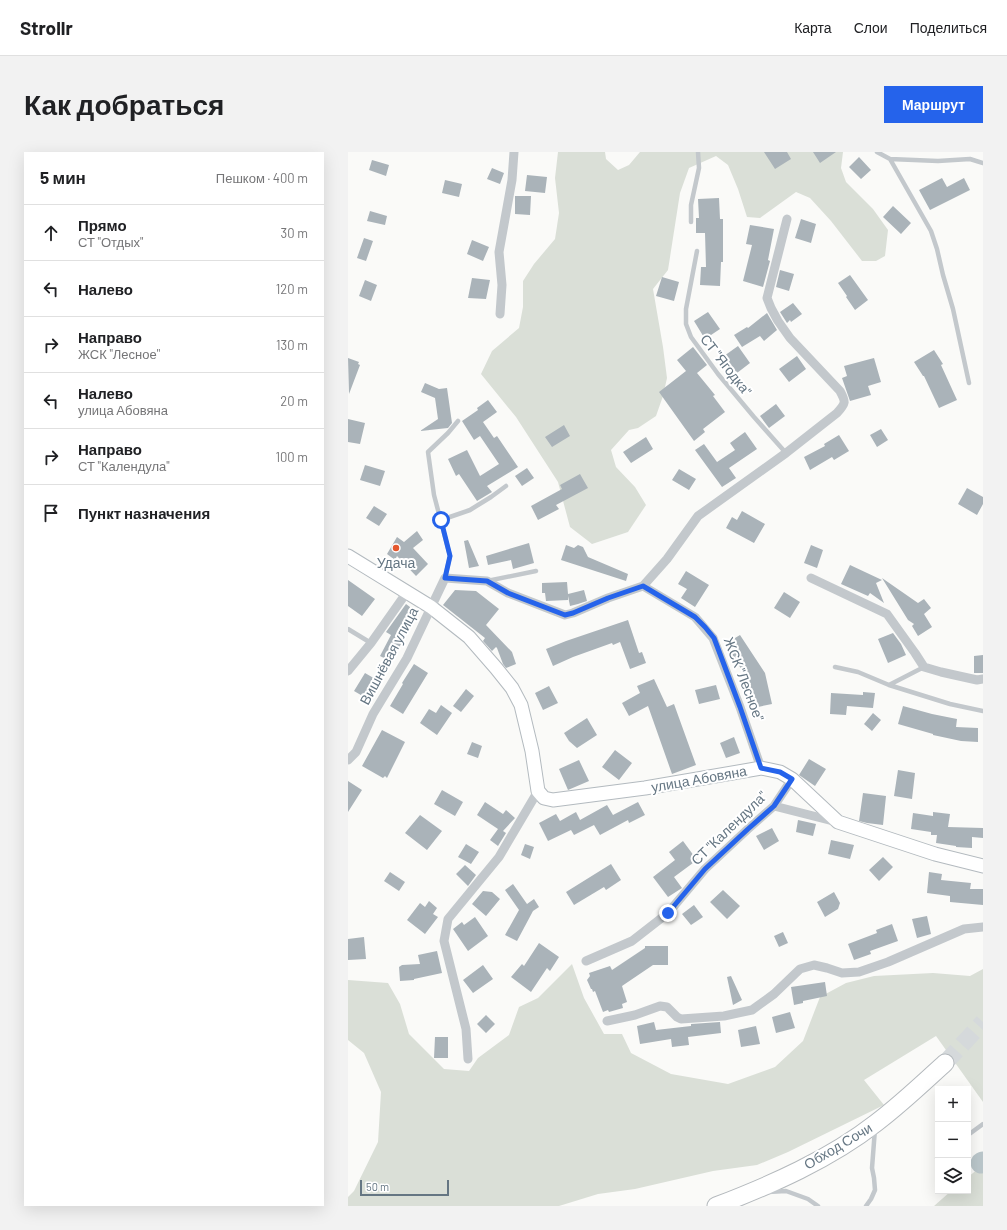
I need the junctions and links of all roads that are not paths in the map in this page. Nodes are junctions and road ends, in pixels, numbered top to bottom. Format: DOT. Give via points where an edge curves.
graph roads {
  1 [pos="514,152"];
  2 [pos="698,152"];
  3 [pos="877,152"];
  4 [pos="890,159"];
  5 [pos="983,163"];
  6 [pos="787,219"];
  7 [pos="691,222"];
  8 [pos="697,251"];
  9 [pos="500,314"];
  10 [pos="968,383"];
  11 [pos="458,421"];
  12 [pos="786,453"];
  13 [pos="506,486"];
  14 [pos="441,520"];
  15 [pos="348,556"];
  16 [pos="536,571"];
  17 [pos="445,578"];
  18 [pos="811,578"];
  19 [pos="487,581"];
  20 [pos="643,586"];
  21 [pos="407,592"];
  22 [pos="431,607"];
  23 [pos="348,629"];
  24 [pos="371,643"];
  25 [pos="835,667"];
  26 [pos="924,667"];
  27 [pos="348,671"];
  28 [pos="983,679"];
  29 [pos="889,685"];
  30 [pos="983,711"];
  31 [pos="348,760"];
  32 [pos="761,768"];
  33 [pos="792,779"];
  34 [pos="538,791"];
  35 [pos="774,806"];
  36 [pos="838,822"];
  37 [pos="983,866"];
  38 [pos="983,927"];
  39 [pos="586,961"];
  40 [pos="607,1021"];
  41 [pos="468,1059"];
  42 [pos="944,1063"];
  43 [pos="875,1124"];
  44 [pos="983,1124"];
  45 [pos="971,1133"];
  46 [pos="750,1193"];
  47 [pos="716,1206"];
  48 [pos="818,1206"];
  49 [pos="866,1206"];
  1 -- 9 [label="street" via="512,180 499,252 502,285"];
  2 -- 7 [label="lane" via="699,168 691,205"];
  3 -- 4 [label="lane"];
  4 -- 5 [label="lane" via="938,162 970,158"];
  4 -- 10 [label="lane" via="931,231 953,309"];
  6 -- 12 [label="street" via="767,298 790,338 840,391 845,400 838,413"];
  8 -- 12 [label="lane, СТ \"Ягодка\"" via="686,309 686,324 691,337 718,374"];
  11 -- 14 [label="lane" via="428,452 434,495"];
  12 -- 20 [label="street" via="698,516 667,559"];
  13 -- 14 [label="lane" via="470,510"];
  14 -- 17 [label="lane" via="450,556"];
  15 -- 21 [label="street"];
  16 -- 19 [label="lane"];
  17 -- 19 [label="street"];
  17 -- 22 [label="street, Вишнёвая улица"];
  18 -- 26 [label="street" via="886,614"];
  19 -- 20 [label="street" via="508,593 565,615"];
  20 -- 32 [label="street, ЖСК \"Лесное\"" via="695,617 714,638"];
  21 -- 22 [label="street"];
  21 -- 24 [label="street"];
  22 -- 31 [label="street, Вишнёвая улица" via="407,658 374,714 356,752"];
  22 -- 34 [label="street" via="469,637 512,688 521,705"];
  23 -- 24 [label="lane"];
  24 -- 27 [label="street"];
  25 -- 29 [label="lane" via="858,672"];
  26 -- 28 [label="street" via="977,680"];
  26 -- 29 [label="lane"];
  29 -- 30 [label="lane" via="950,704"];
  32 -- 33 [label="street, улица Абовяна" via="780,772"];
  32 -- 34 [label="street, улица Абовяна" via="645,788 553,800 544,798"];
  33 -- 35 [label="street, СТ \"Календула\""];
  33 -- 36 [label="street, улица Абовяна"];
  34 -- 41 [label="street" via="499,857 448,919 444,941 466,1029"];
  35 -- 36 [label="street"];
  35 -- 39 [label="street, СТ \"Календула\"" via="705,869 668,913 632,941"];
  36 -- 37 [label="street, улица Абовяна" via="935,854"];
  38 -- 40 [label="street" via="964,929 859,972 842,974 814,965 800,969 774,994 752,1010 724,1016 681,1019 667,1007 660,1006"];
  42 -- 43 [label="highway, Обход Сочи"];
  43 -- 46 [label="highway, Обход Сочи" via="810,1164"];
  43 -- 49 [label="lane" via="872,1168 875,1190"];
  44 -- 45 [label="lane"];
  46 -- 47 [label="highway, Обход Сочи"];
  46 -- 48 [label="lane" via="786,1191"];
}
